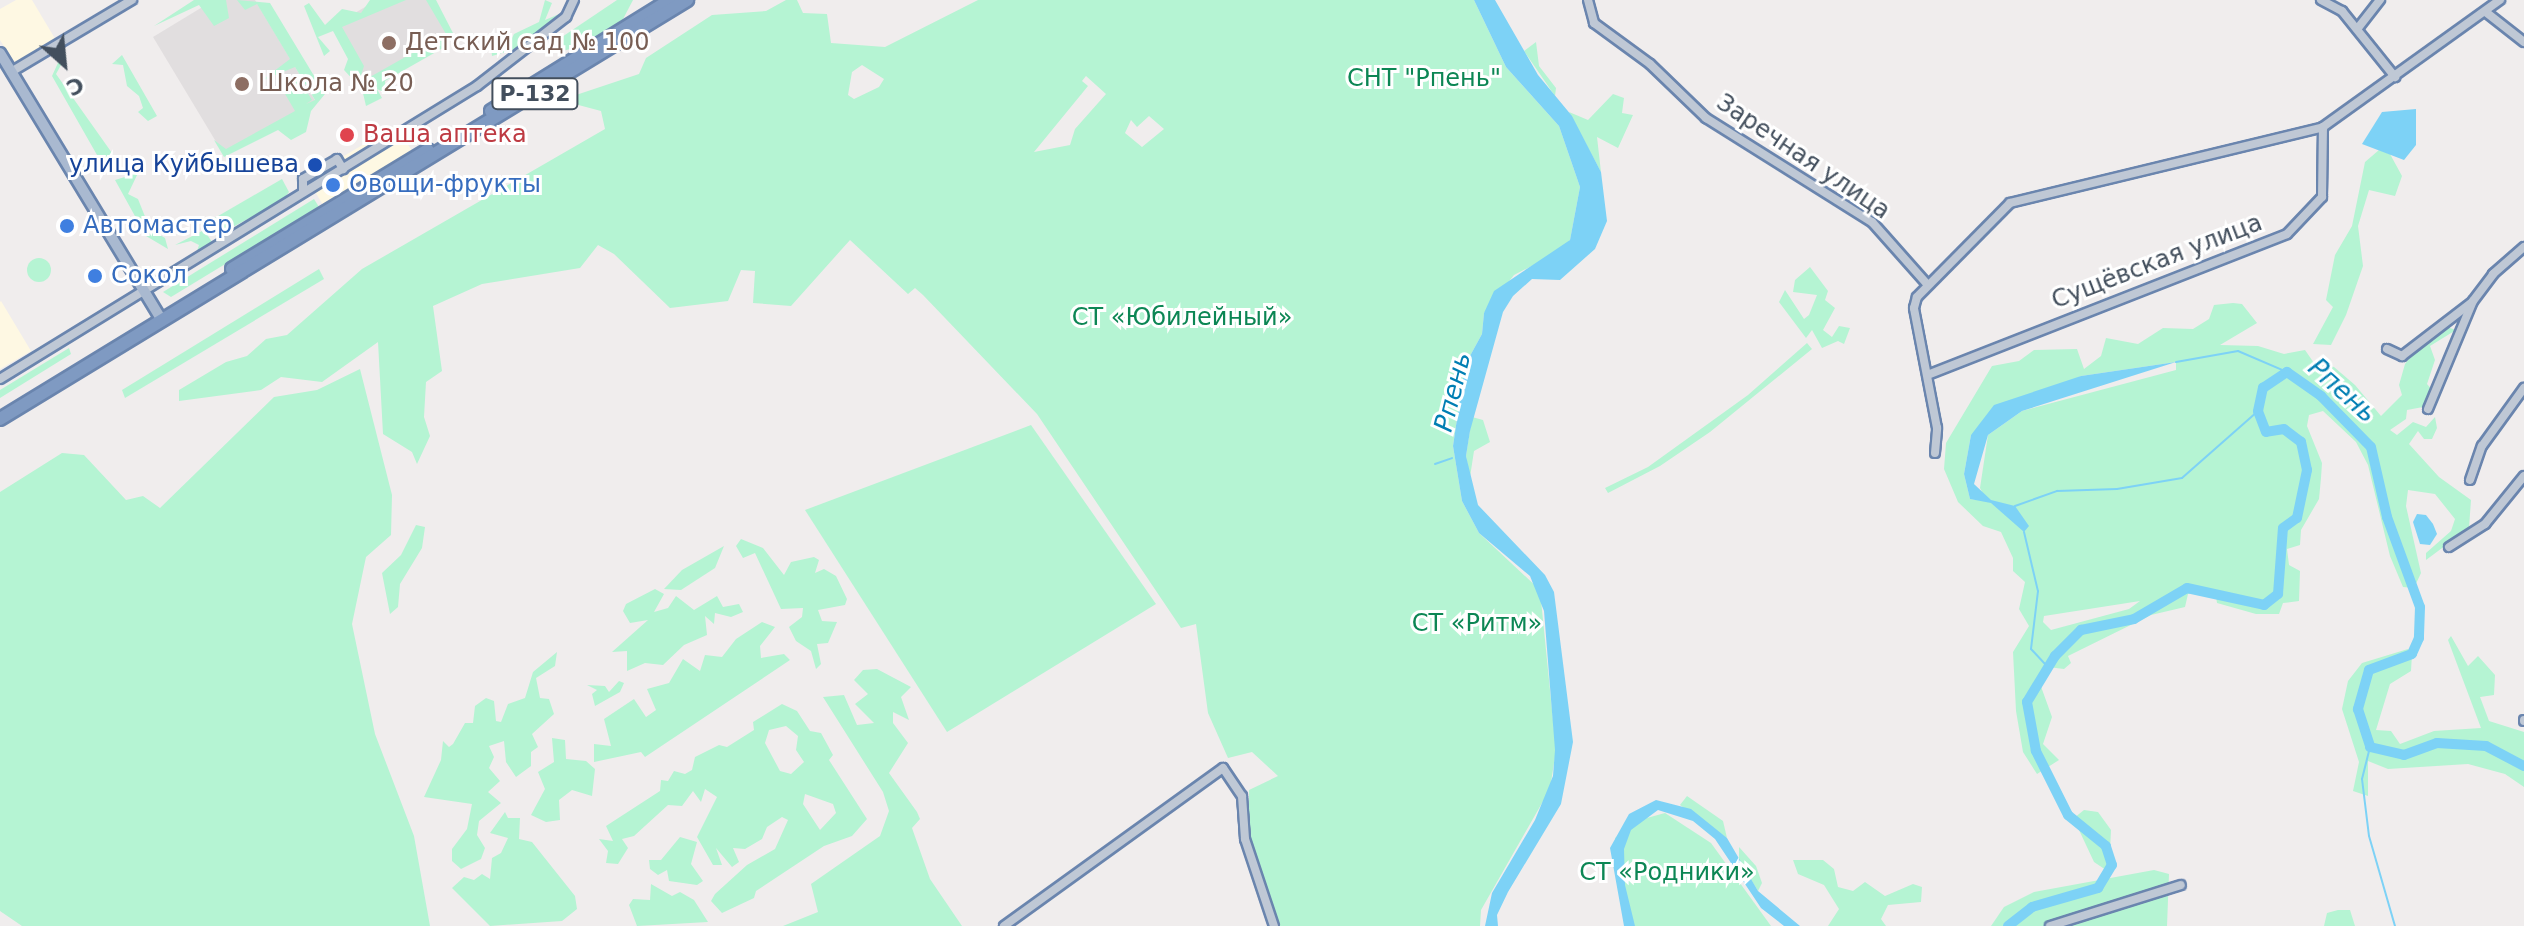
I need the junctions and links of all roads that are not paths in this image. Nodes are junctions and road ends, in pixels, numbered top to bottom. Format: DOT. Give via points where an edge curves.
graph roads {
  1 [pos="132,0"];
  2 [pos="574,0"];
  3 [pos="670,0"];
  4 [pos="687,0"];
  5 [pos="1588,0"];
  6 [pos="2321,0"];
  7 [pos="2380,0"];
  8 [pos="2500,0"];
  9 [pos="2487,13"];
  10 [pos="2358,28"];
  11 [pos="2524,42"];
  12 [pos="0,53"];
  13 [pos="11,72"];
  14 [pos="2395,77"];
  15 [pos="2323,127"];
  16 [pos="343,169"];
  17 [pos="303,192"];
  18 [pos="2524,247"];
  19 [pos="1928,285"];
  20 [pos="145,293"];
  21 [pos="2473,301"];
  22 [pos="160,317"];
  23 [pos="2387,349"];
  24 [pos="1930,374"];
  25 [pos="0,379"];
  26 [pos="2524,388"];
  27 [pos="2428,409"];
  28 [pos="0,410"];
  29 [pos="0,419"];
  30 [pos="1935,453"];
  31 [pos="2524,476"];
  32 [pos="2470,480"];
  33 [pos="2449,547"];
  34 [pos="2181,885"];
  35 [pos="1004,926"];
  36 [pos="1274,926"];
  37 [pos="2050,926"];
  1 -- 13 [label="street"];
  2 -- 16 [label="street" via="566,17 498,72"];
  3 -- 22 [label="highway, Р-132"];
  4 -- 22 [label="highway, Р-132"];
  5 -- 19 [label="street, Заречная улица" via="1594,23 1650,64 1706,118 1872,222"];
  6 -- 10 [label="street"];
  7 -- 10 [label="street"];
  8 -- 9 [label="street"];
  9 -- 11 [label="street"];
  9 -- 14 [label="street"];
  10 -- 14 [label="street"];
  12 -- 13 [label="main road"];
  13 -- 20 [label="main road"];
  14 -- 15 [label="street"];
  15 -- 19 [label="street" via="2010,203"];
  15 -- 24 [label="street, Сущёвская улица" via="2322,197 2287,234"];
  16 -- 17 [label="street"];
  16 -- 17 [label="street" via="337,159 303,179"];
  17 -- 20 [label="street"];
  18 -- 21 [label="street"];
  19 -- 24 [label="street" via="1914,308"];
  20 -- 22 [label="main road"];
  20 -- 25 [label="street"];
  21 -- 23 [label="street" via="2402,356"];
  21 -- 27 [label="street"];
  22 -- 28 [label="highway, Р-132"];
  22 -- 29 [label="highway, Р-132"];
  24 -- 30 [label="street"];
  26 -- 32 [label="street" via="2482,446"];
  31 -- 33 [label="street" via="2485,524"];
  34 -- 37 [label="street"];
  35 -- 36 [label="street" via="1223,768 1242,796 1245,839"];
}
